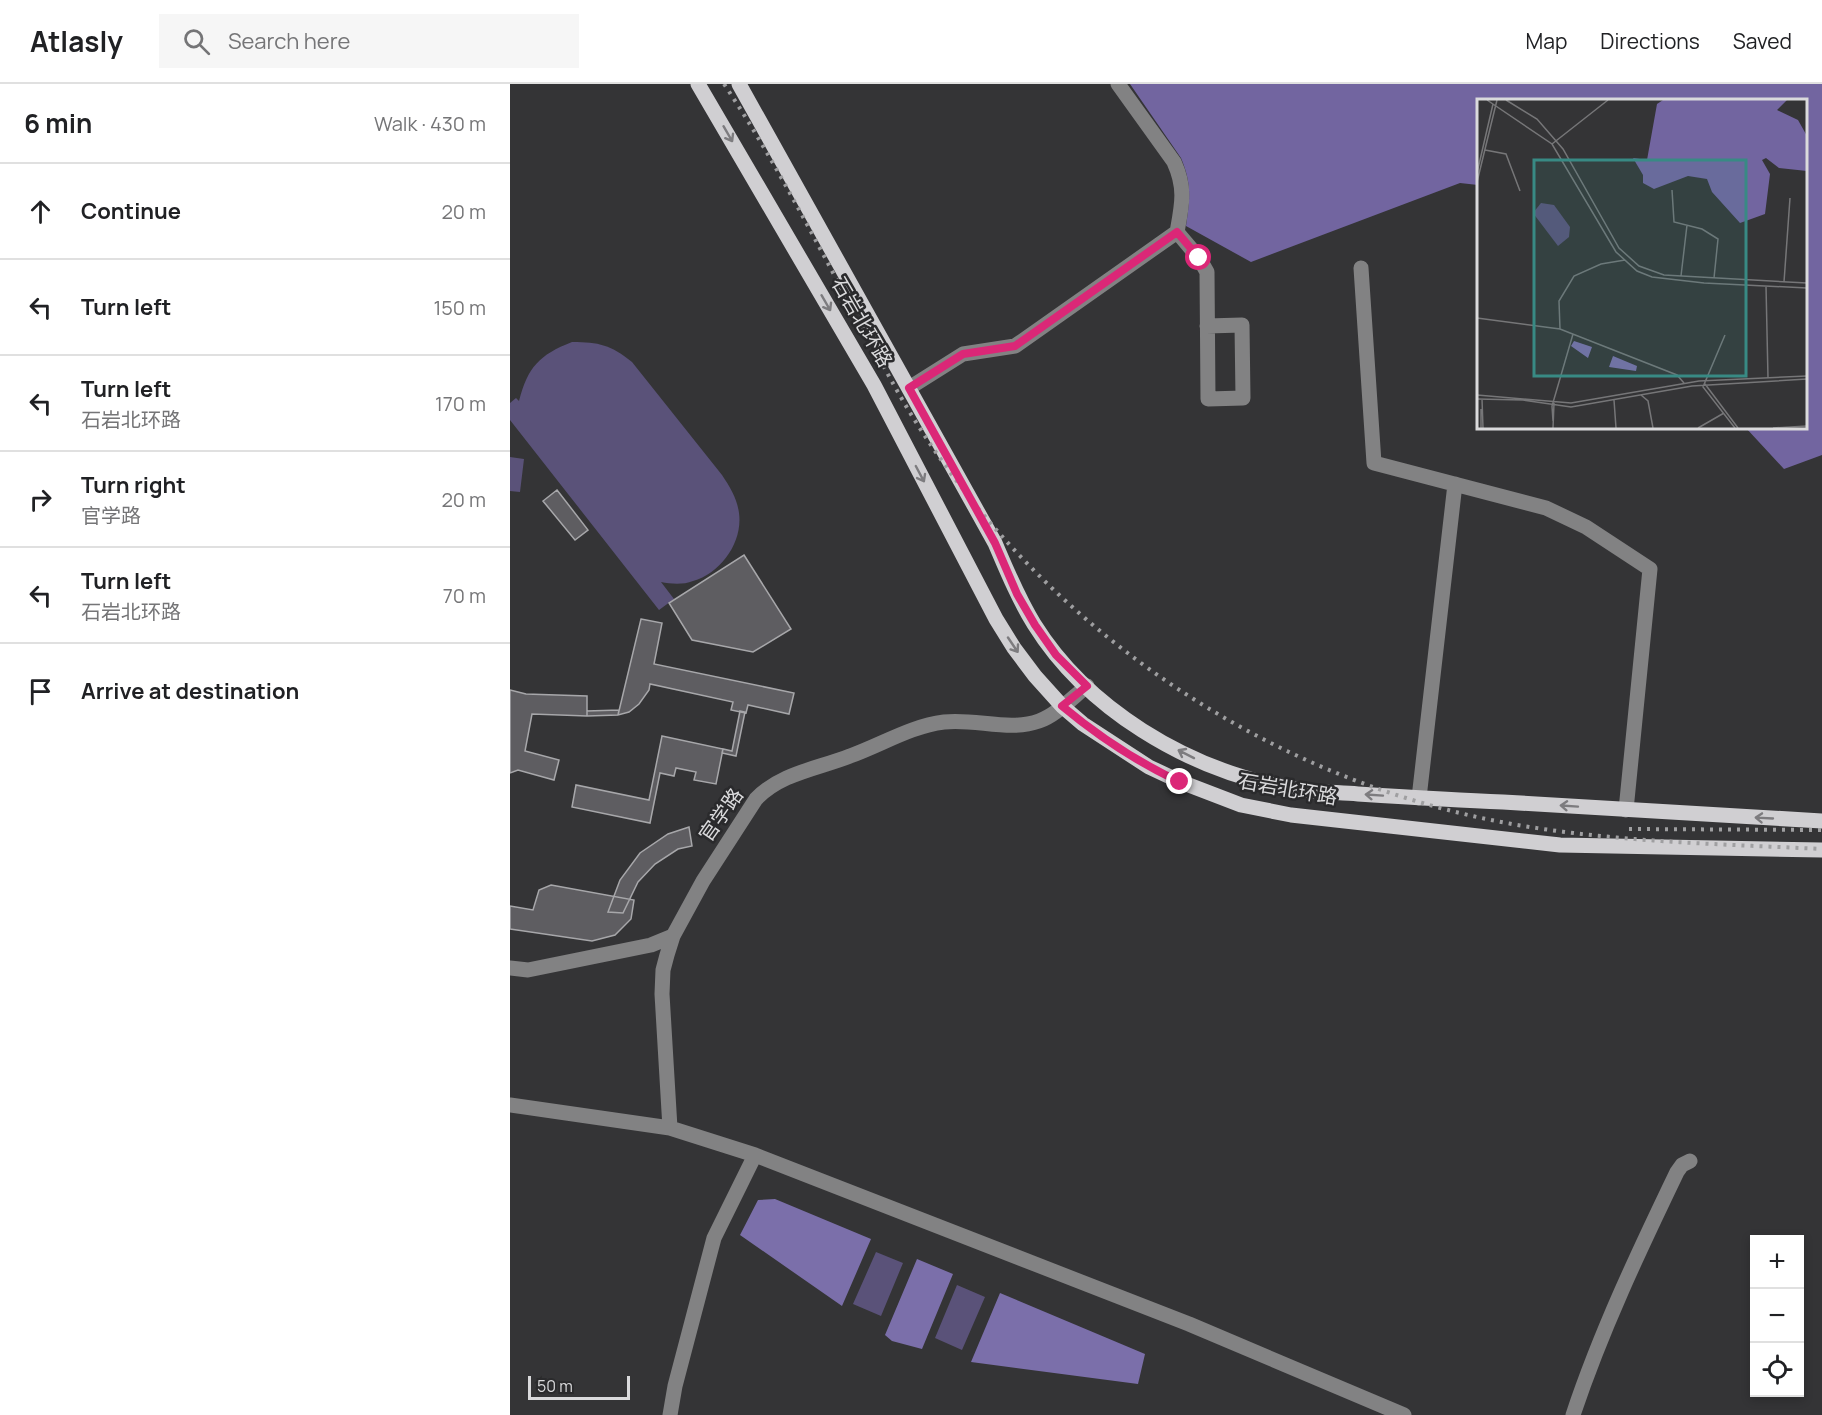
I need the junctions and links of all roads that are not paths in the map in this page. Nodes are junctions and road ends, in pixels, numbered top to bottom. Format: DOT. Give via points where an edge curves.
graph roads {
  1 [pos="698,84"];
  2 [pos="739,84"];
  3 [pos="1118,84"];
  4 [pos="1177,232"];
  5 [pos="1360,268"];
  6 [pos="1207,326"];
  7 [pos="909,388"];
  8 [pos="1455,484"];
  9 [pos="1087,686"];
  10 [pos="1062,706"];
  11 [pos="1419,798"];
  12 [pos="1626,810"];
  13 [pos="1822,821"];
  14 [pos="1822,850"];
  15 [pos="673,936"];
  16 [pos="510,968"];
  17 [pos="510,1105"];
  18 [pos="670,1128"];
  19 [pos="755,1155"];
  20 [pos="1690,1161"];
  21 [pos="670,1415"];
  22 [pos="1404,1415"];
  23 [pos="1573,1415"];
  1 -- 10 [label="main road, 石岩北环路, one-way" via="873,384 996,619 1014,648"];
  2 -- 7 [label="main road, 石岩北环路"];
  3 -- 4 [label="street" via="1180,174 1183,200"];
  4 -- 6 [label="street" via="1207,272"];
  4 -- 7 [label="street" via="1015,346 963,354"];
  5 -- 8 [label="street" via="1374,464"];
  6 -- 6 [label="street" via="1242,326 1243,398 1208,399"];
  7 -- 9 [label="main road, 石岩北环路" via="995,543 1035,625 1056,655"];
  8 -- 11 [label="street"];
  8 -- 12 [label="street" via="1546,508 1586,527 1650,569"];
  9 -- 10 [label="street, 官学路"];
  11 -- 9 [label="main road, 石岩北环路, one-way" via="1285,788 1235,774 1158,740"];
  10 -- 14 [label="main road, 石岩北环路" via="1111,743 1180,782 1241,805 1291,815 1560,845"];
  10 -- 15 [label="street, 官学路" via="1041,721 1019,725 968,721 923,726 773,784 756,800 725,845"];
  12 -- 11 [label="main road, 石岩北环路, one-way"];
  13 -- 12 [label="main road, 石岩北环路, one-way"];
  15 -- 16 [label="street" via="651,945 528,970"];
  15 -- 18 [label="street, 官学路" via="663,970 662,994"];
  17 -- 18 [label="street"];
  18 -- 19 [label="street"];
  19 -- 21 [label="street" via="714,1238"];
  19 -- 22 [label="street" via="1189,1324"];
  20 -- 23 [label="street" via="1677,1172 1629,1275"];
}
